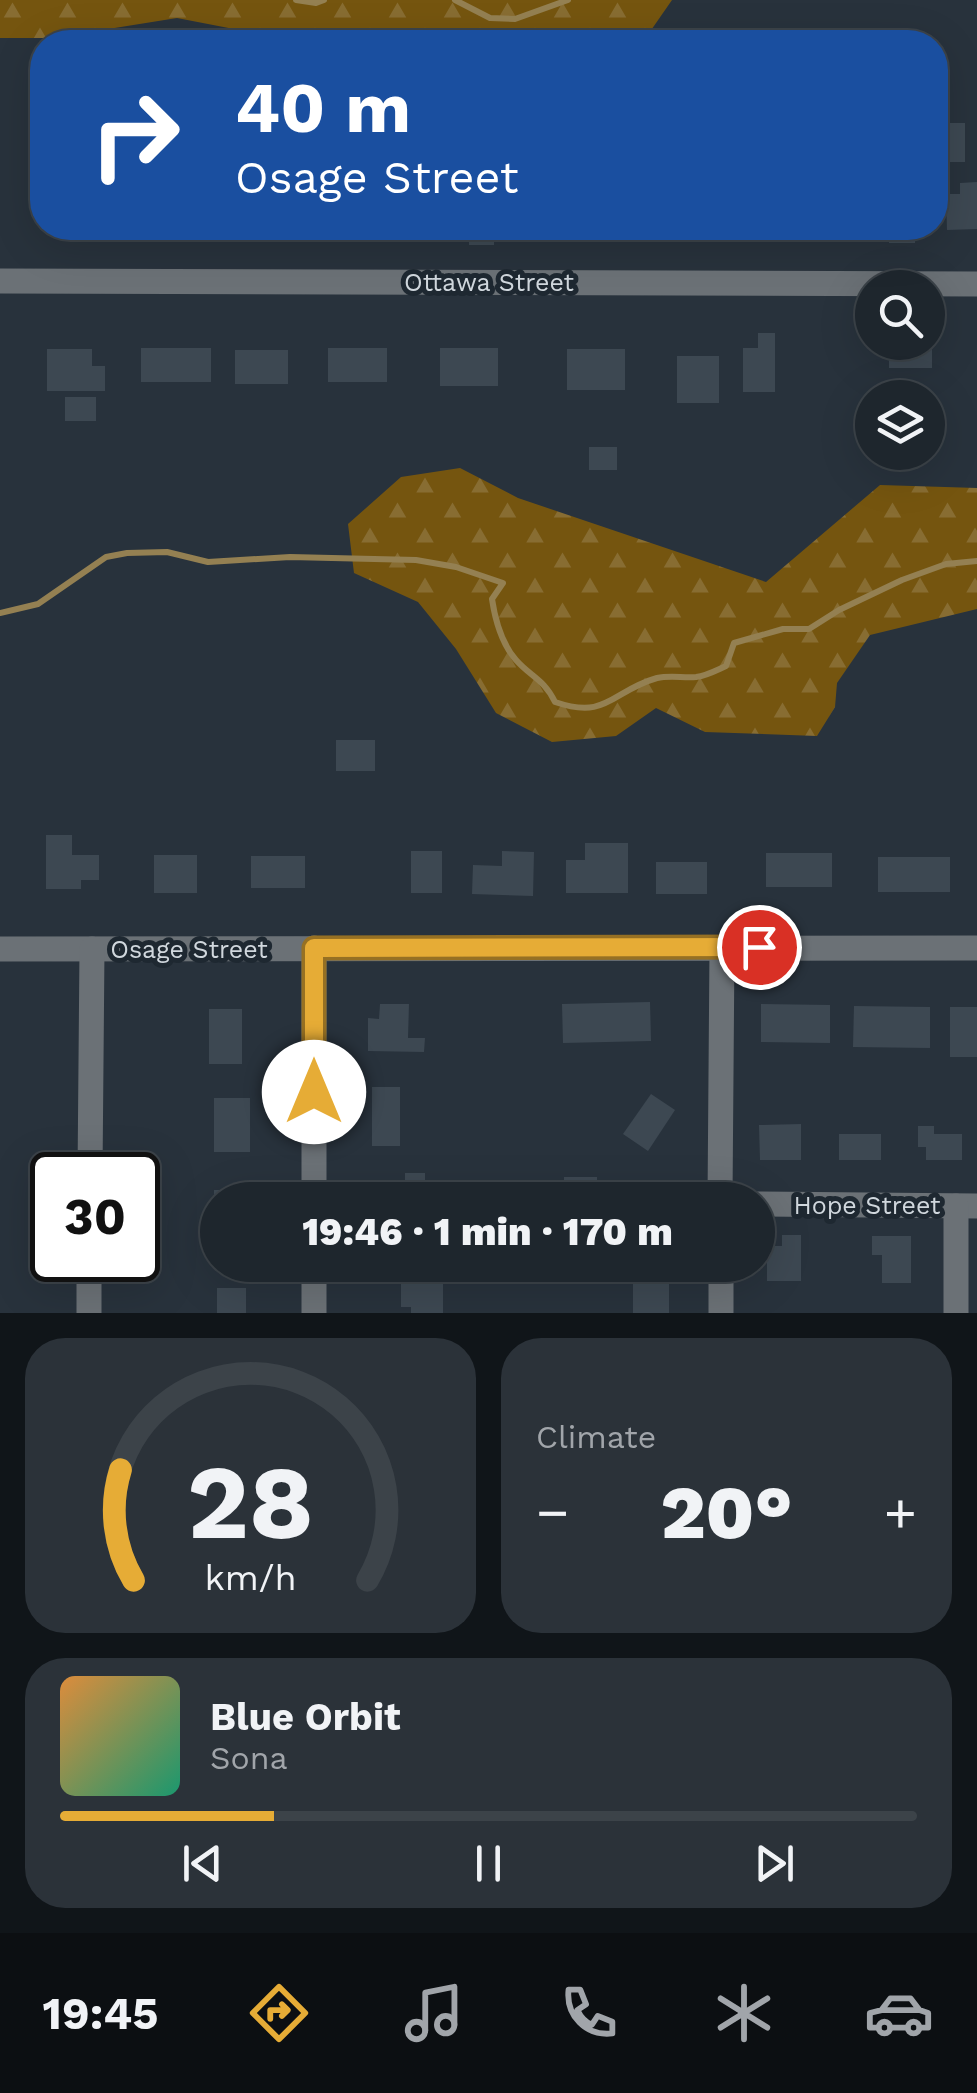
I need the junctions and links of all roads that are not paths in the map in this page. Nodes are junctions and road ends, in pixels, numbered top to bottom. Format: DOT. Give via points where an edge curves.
graph roads {
  1 [pos="0,281"];
  2 [pos="977,284"];
  3 [pos="722,947"];
  4 [pos="314,948"];
  5 [pos="977,948"];
  6 [pos="0,949"];
  7 [pos="92,949"];
  8 [pos="90,1152"];
  9 [pos="314,1182"];
  10 [pos="720,1182"];
  11 [pos="775,1204"];
  12 [pos="967,1206"];
  13 [pos="90,1282"];
  14 [pos="314,1282"];
  15 [pos="721,1282"];
  16 [pos="89,1313"];
  17 [pos="314,1313"];
  18 [pos="721,1313"];
  19 [pos="956,1313"];
  1 -- 2 [label="street, Ottawa Street"];
  3 -- 4 [label="street, Osage Street"];
  3 -- 5 [label="street, Osage Street"];
  3 -- 10 [label="street"];
  4 -- 7 [label="street, Osage Street"];
  4 -- 9 [label="street"];
  6 -- 7 [label="street, Osage Street"];
  7 -- 8 [label="street"];
  11 -- 12 [label="street, Hope Street"];
  12 -- 19 [label="street"];
  13 -- 16 [label="street"];
  14 -- 17 [label="street"];
  15 -- 18 [label="street"];
}
